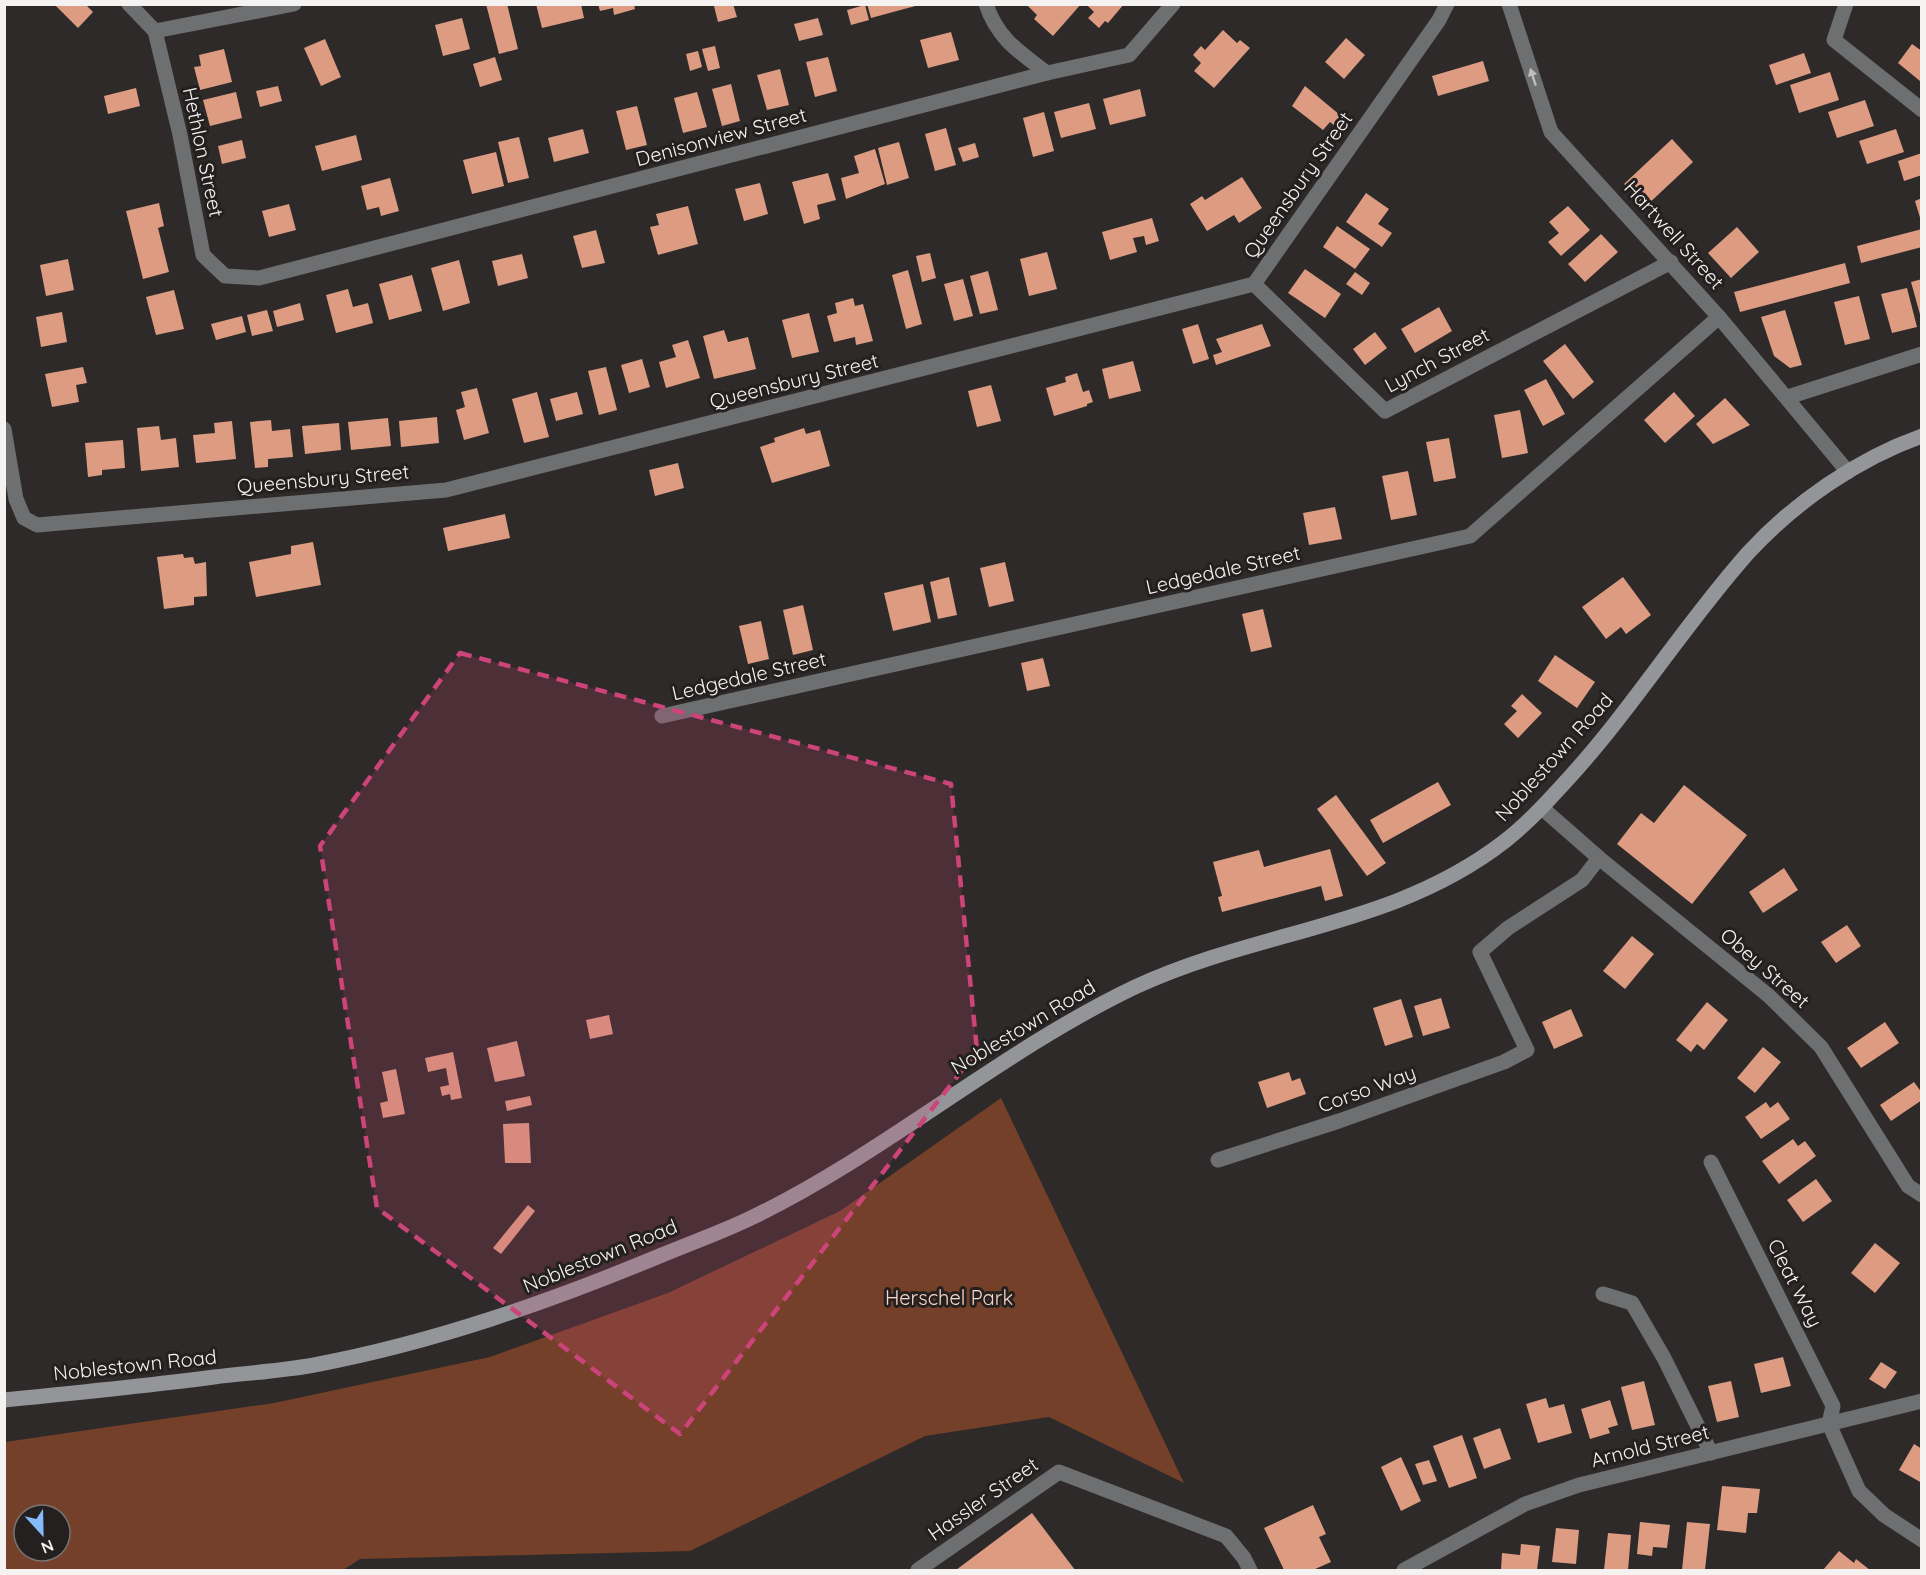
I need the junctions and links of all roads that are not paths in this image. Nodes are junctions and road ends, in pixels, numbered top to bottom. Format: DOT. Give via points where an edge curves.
graph roads {
  1 [pos="129,4"];
  2 [pos="294,4"];
  3 [pos="986,4"];
  4 [pos="1173,4"];
  5 [pos="1447,4"];
  6 [pos="1509,4"];
  7 [pos="1846,4"];
  8 [pos="154,31"];
  9 [pos="1047,73"];
  10 [pos="1922,110"];
  11 [pos="1671,262"];
  12 [pos="259,278"];
  13 [pos="1254,284"];
  14 [pos="1719,317"];
  15 [pos="1922,354"];
  16 [pos="1788,397"];
  17 [pos="4,429"];
  18 [pos="1922,436"];
  19 [pos="1848,472"];
  20 [pos="662,717"];
  21 [pos="1542,808"];
  22 [pos="1599,858"];
  23 [pos="1218,1160"];
  24 [pos="1711,1162"];
  25 [pos="1922,1195"];
  26 [pos="1603,1294"];
  27 [pos="4,1400"];
  28 [pos="1922,1401"];
  29 [pos="1830,1424"];
  30 [pos="1711,1453"];
  31 [pos="1922,1540"];
  32 [pos="918,1570"];
  33 [pos="1250,1570"];
  34 [pos="1404,1570"];
  1 -- 8 [label="street, Hethlon Street"];
  2 -- 8 [label="street"];
  3 -- 9 [label="street" via="993,26"];
  4 -- 9 [label="street, Denisonview Street" via="1129,56"];
  5 -- 13 [label="street, Queensbury Street" via="1440,20"];
  11 -- 6 [label="street, Hartwell Street, one-way" via="1551,132"];
  7 -- 10 [label="street" via="1834,40"];
  8 -- 12 [label="street, Hethlon Street" via="180,135 203,255 225,276"];
  9 -- 12 [label="street, Denisonview Street"];
  11 -- 13 [label="street, Lynch Street" via="1385,411"];
  11 -- 14 [label="street, Hartwell Street"];
  13 -- 17 [label="street, Queensbury Street" via="446,490 37,525 24,518 16,499"];
  14 -- 16 [label="street, Hartwell Street"];
  14 -- 20 [label="street, Ledgedale Street" via="1470,536"];
  15 -- 16 [label="street"];
  16 -- 19 [label="street, Hartwell Street"];
  18 -- 19 [label="main road, Noblestown Road"];
  19 -- 21 [label="main road, Noblestown Road" via="1788,514 1748,554 1606,737"];
  21 -- 22 [label="street, Obey Street"];
  21 -- 27 [label="main road, Noblestown Road" via="1488,854 1423,892 1321,927 1223,953 1096,1006 754,1217 598,1281 424,1341 307,1366"];
  22 -- 23 [label="street, Corso Way" via="1582,880 1508,928 1480,952 1527,1050 1504,1062 1340,1121"];
  22 -- 25 [label="street, Obey Street" via="1769,996 1821,1047 1908,1186"];
  24 -- 29 [label="street, Cleat Way" via="1833,1406"];
  26 -- 30 [label="street" via="1632,1303"];
  28 -- 29 [label="street, Arnold Street"];
  29 -- 30 [label="street, Arnold Street"];
  29 -- 31 [label="street, Cleat Way" via="1859,1491 1884,1515"];
  30 -- 34 [label="street, Arnold Street" via="1579,1485 1525,1504"];
  32 -- 33 [label="street, Hassler Street" via="1059,1472 1226,1536"];
}
